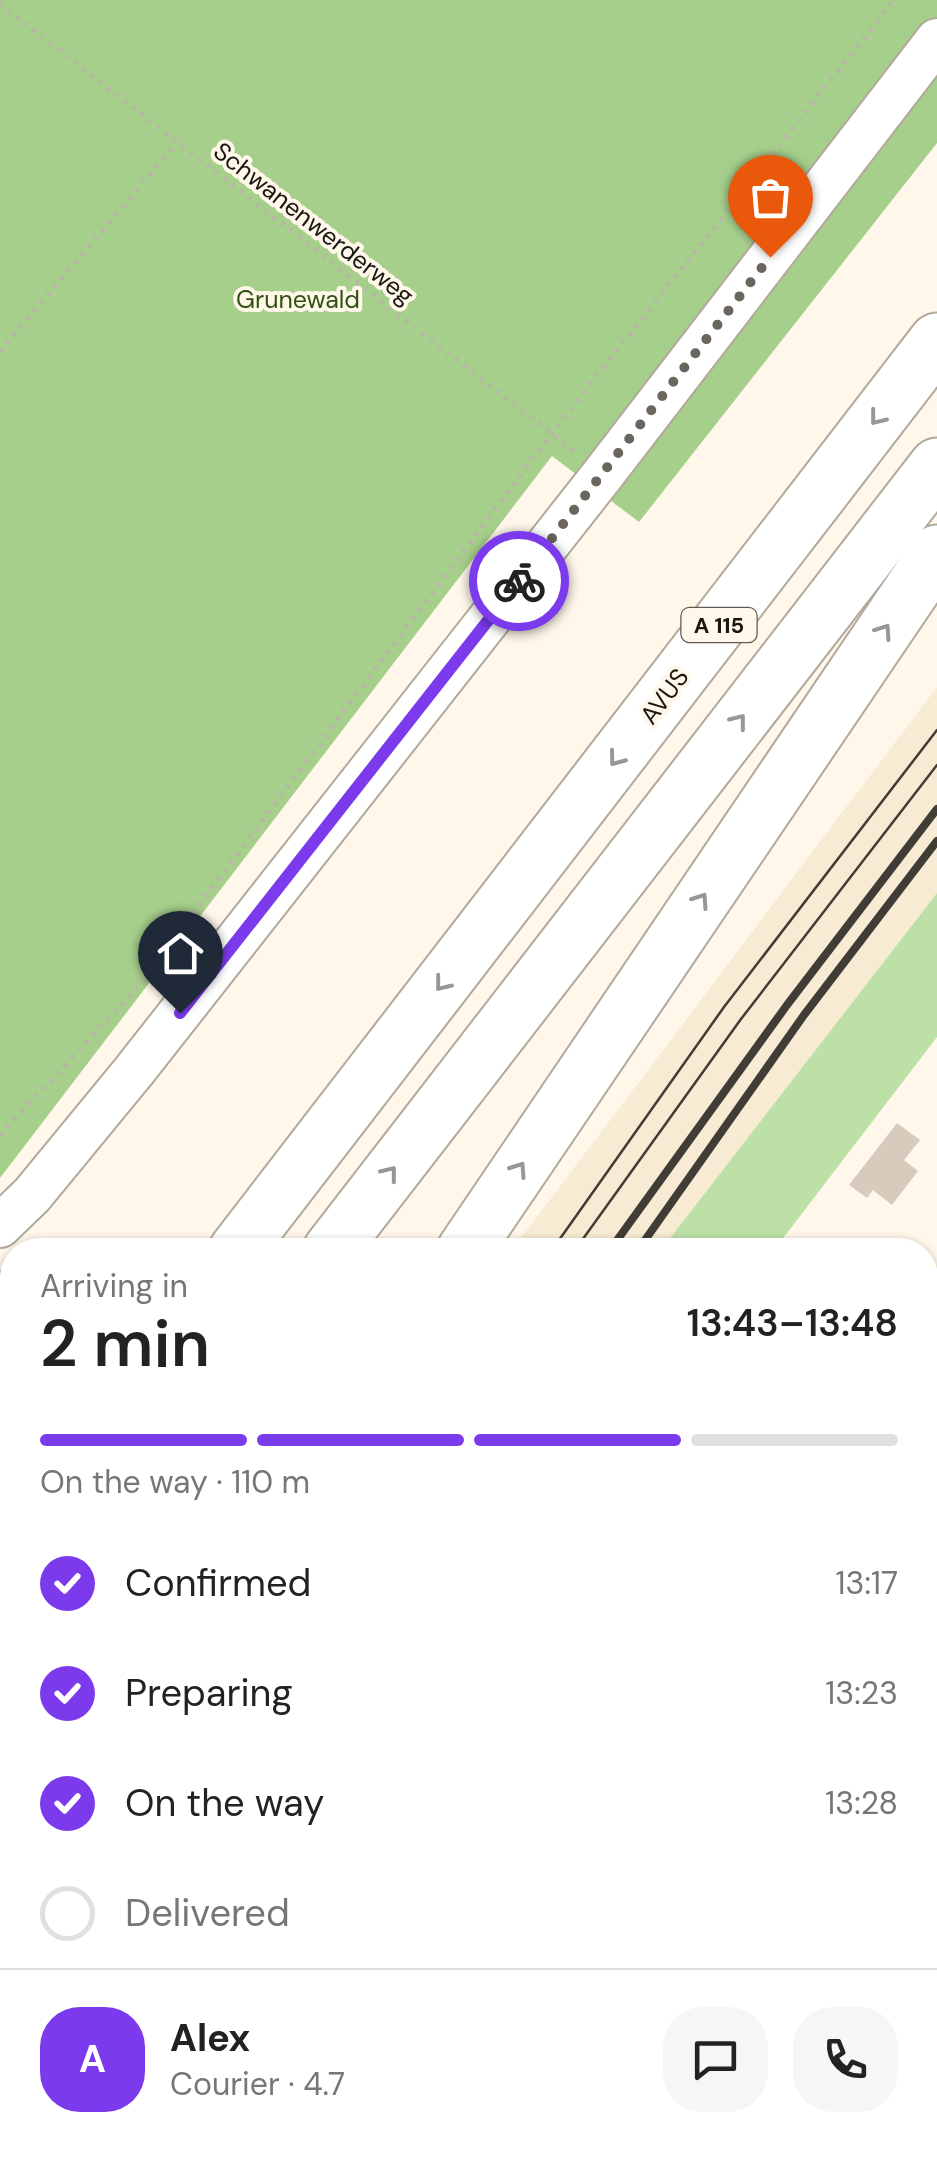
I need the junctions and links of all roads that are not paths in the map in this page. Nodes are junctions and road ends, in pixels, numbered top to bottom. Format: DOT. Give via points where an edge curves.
graph roads {
  1 [pos="937,40"];
  2 [pos="937,341"];
  3 [pos="937,466"];
  4 [pos="937,554"];
  5 [pos="0,1226"];
  6 [pos="246,1238"];
  7 [pos="340,1238"];
  8 [pos="472,1238"];
  1 -- 5 [label="street" via="134,1070"];
  2 -- 6 [label="highway, AVUS / A 115, one-way"];
  7 -- 3 [label="highway, A 115, one-way"];
  8 -- 4 [label="highway, one-way"];
}
